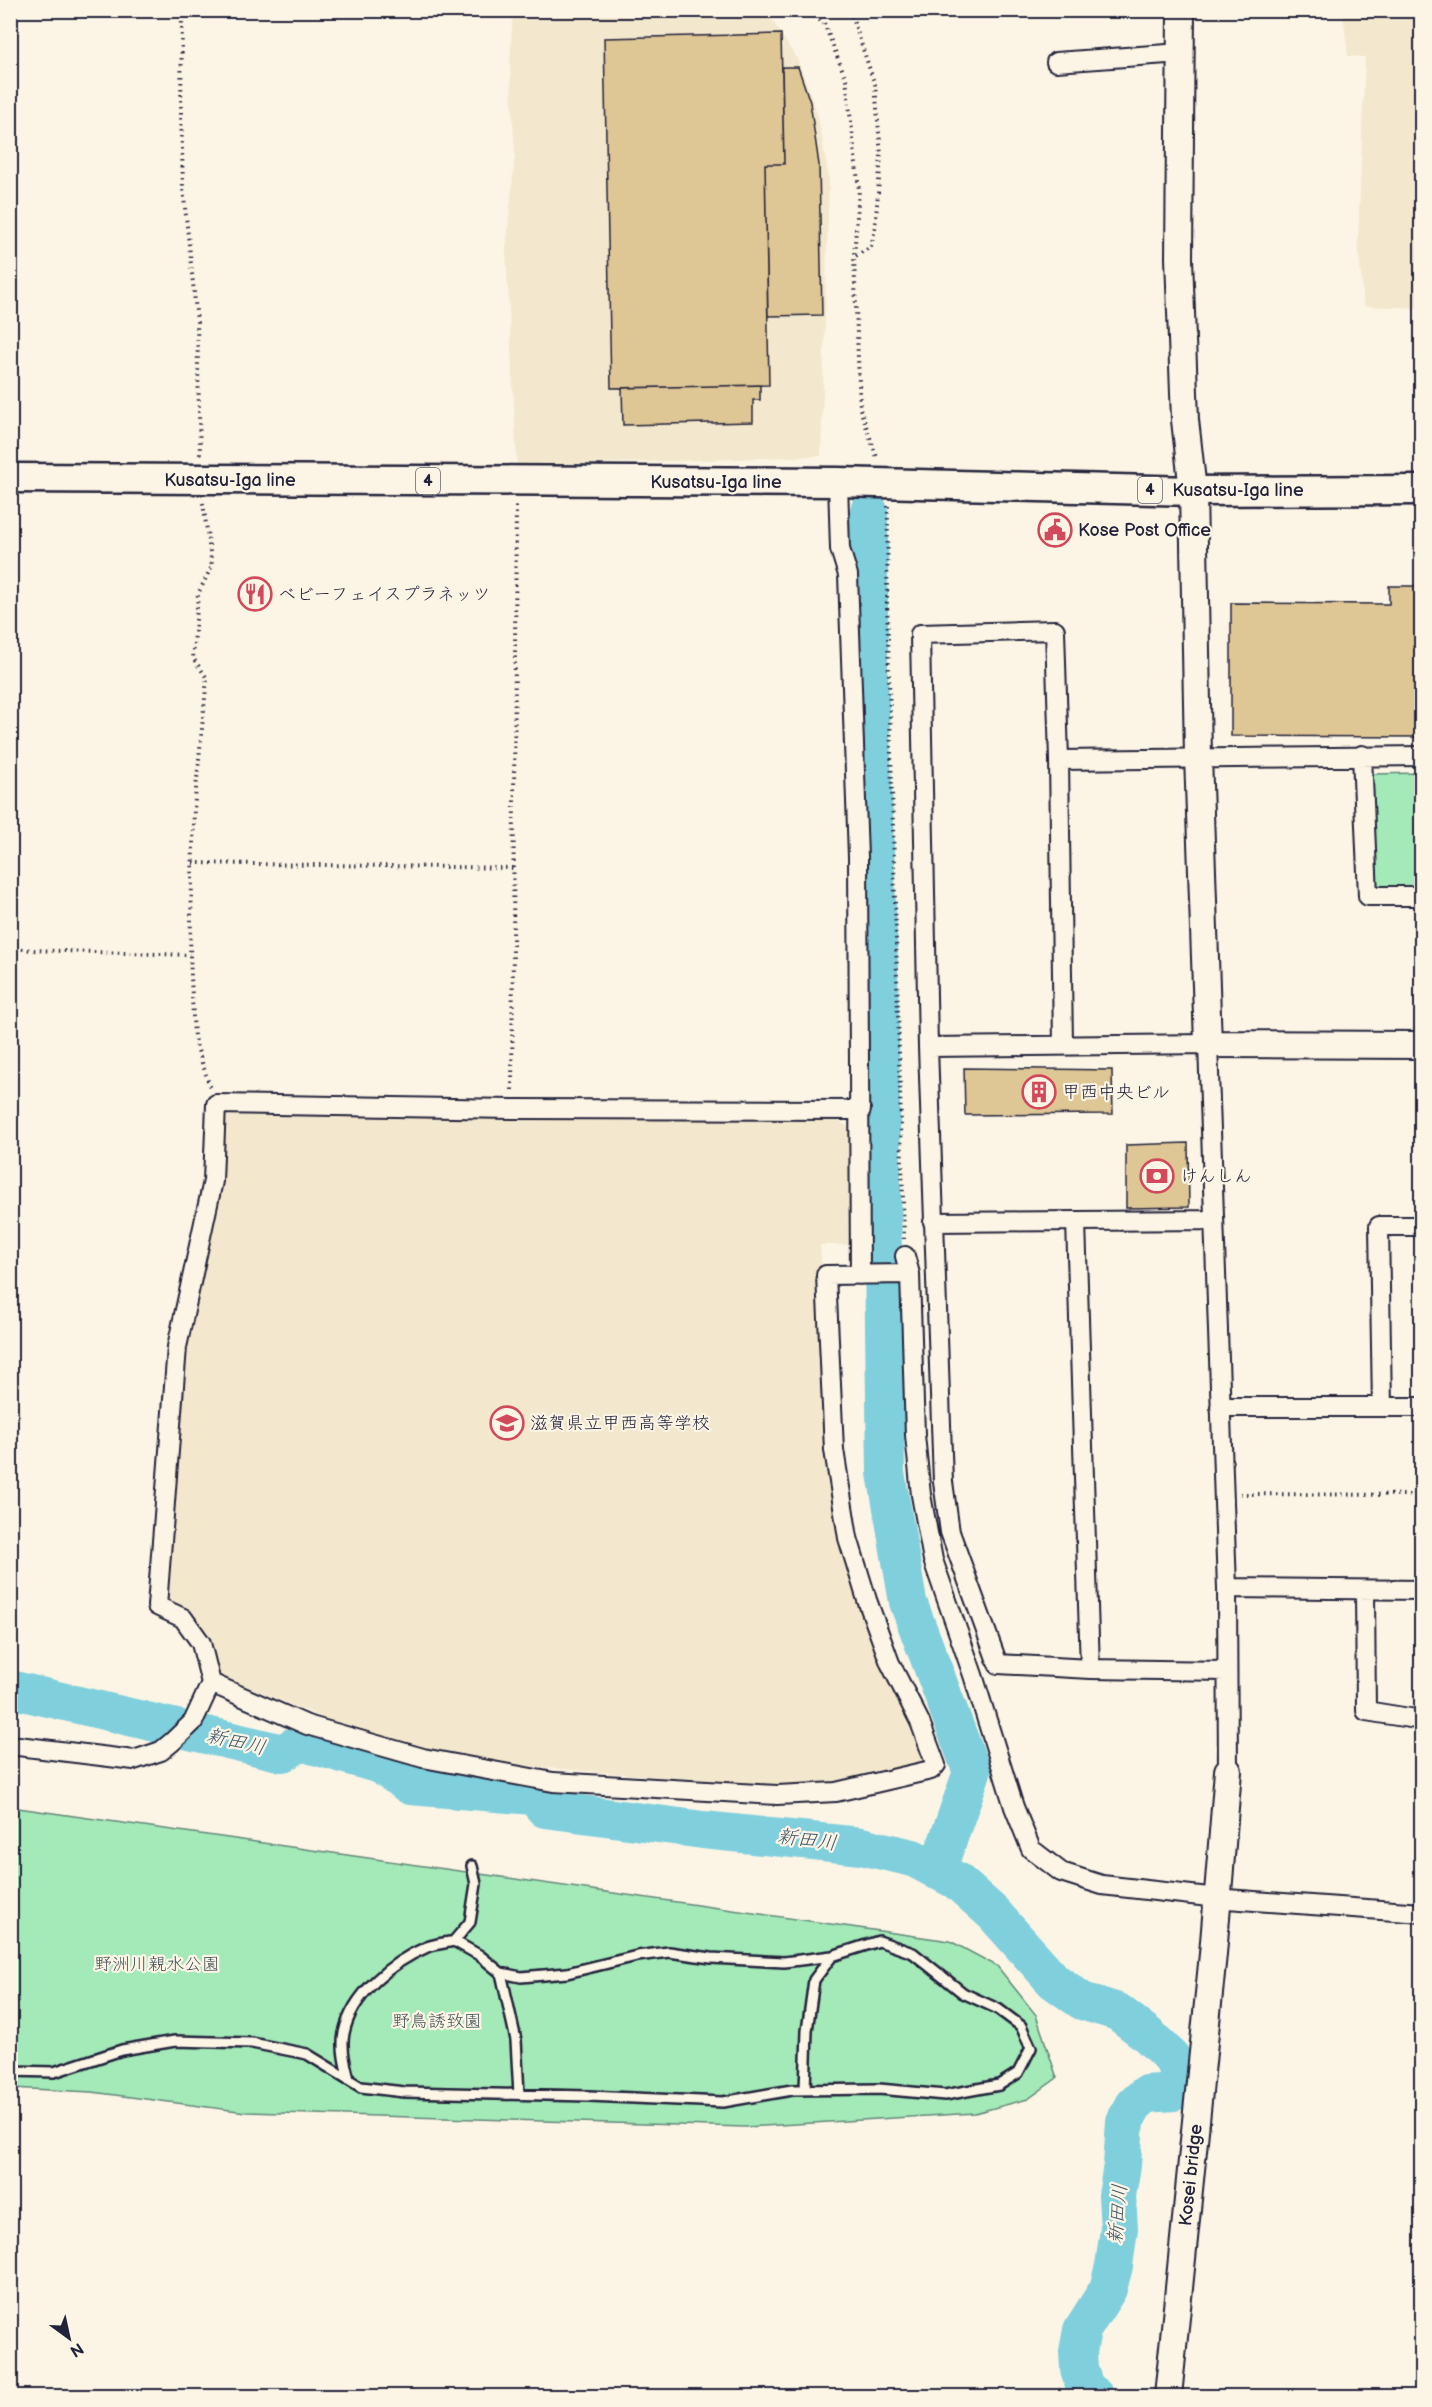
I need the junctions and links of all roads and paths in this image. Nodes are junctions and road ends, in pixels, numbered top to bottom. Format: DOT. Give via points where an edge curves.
graph roads {
  1 [pos="182,10"];
  2 [pos="804,10"];
  3 [pos="850,10"];
  4 [pos="1181,10"];
  5 [pos="1181,53"];
  6 [pos="1056,62"];
  7 [pos="854,257"];
  8 [pos="10,478"];
  9 [pos="200,480"];
  10 [pos="516,481"];
  11 [pos="842,482"];
  12 [pos="883,483"];
  13 [pos="1422,490"];
  14 [pos="1192,491"];
  15 [pos="1362,755"];
  16 [pos="1198,756"];
  17 [pos="1422,756"];
  18 [pos="1059,760"];
  19 [pos="193,863"];
  20 [pos="513,868"];
  21 [pos="1422,896"];
  22 [pos="10,947"];
  23 [pos="190,955"];
  24 [pos="1208,1044"];
  25 [pos="1064,1045"];
  26 [pos="1422,1045"];
  27 [pos="928,1047"];
  28 [pos="216,1104"];
  29 [pos="512,1109"];
  30 [pos="861,1110"];
  31 [pos="1213,1220"];
  32 [pos="933,1222"];
  33 [pos="1076,1222"];
  34 [pos="1422,1226"];
  35 [pos="905,1256"];
  36 [pos="864,1275"];
  37 [pos="906,1275"];
  38 [pos="1220,1407"];
  39 [pos="1382,1407"];
  40 [pos="1422,1407"];
  41 [pos="1224,1494"];
  42 [pos="1422,1495"];
  43 [pos="1227,1588"];
  44 [pos="1422,1590"];
  45 [pos="1365,1591"];
  46 [pos="1090,1669"];
  47 [pos="1227,1671"];
  48 [pos="211,1683"];
  49 [pos="1422,1720"];
  50 [pos="10,1745"];
  51 [pos="1228,1771"];
  52 [pos="472,1866"];
  53 [pos="1218,1898"];
  54 [pos="1422,1912"];
  55 [pos="454,1941"];
  56 [pos="832,1956"];
  57 [pos="501,1973"];
  58 [pos="10,2071"];
  59 [pos="349,2079"];
  60 [pos="805,2090"];
  61 [pos="519,2094"];
  62 [pos="1168,2397"];
  1 -- 9 [label="path" via="183,188 197,321"];
  2 -- 7 [label="path" via="824,23 846,80 859,190"];
  3 -- 7 [label="path" via="875,85 881,156 871,246"];
  4 -- 5 [label="street"];
  5 -- 6 [label="street"];
  5 -- 14 [label="street" via="1179,258 1185,420"];
  7 -- 12 [label="path" via="860,409"];
  8 -- 9 [label="main road, Kusatsu-Iga line / 4"];
  9 -- 10 [label="main road, Kusatsu-Iga line / 4"];
  9 -- 19 [label="path" via="212,566 198,594 193,658 207,678 194,809"];
  10 -- 11 [label="main road, Kusatsu-Iga line / 4"];
  10 -- 20 [label="path"];
  11 -- 12 [label="main road, Kusatsu-Iga line / 4"];
  11 -- 30 [label="street" via="840,549 848,575 858,856"];
  12 -- 14 [label="main road, Kusatsu-Iga line / 4"];
  12 -- 35 [label="path" via="888,501 887,602"];
  13 -- 14 [label="main road, Kusatsu-Iga line / 4"];
  14 -- 16 [label="street"];
  15 -- 16 [label="street"];
  15 -- 17 [label="street"];
  15 -- 21 [label="street" via="1368,896"];
  16 -- 18 [label="street"];
  16 -- 24 [label="street"];
  18 -- 25 [label="street"];
  18 -- 27 [label="street" via="1055,630 920,634"];
  19 -- 20 [label="path"];
  19 -- 23 [label="path"];
  20 -- 29 [label="path"];
  22 -- 23 [label="path"];
  23 -- 28 [label="path" via="195,1038"];
  24 -- 25 [label="street"];
  24 -- 26 [label="street"];
  24 -- 31 [label="street"];
  25 -- 27 [label="street"];
  27 -- 32 [label="street"];
  28 -- 29 [label="street"];
  28 -- 48 [label="street" via="213,1181 177,1347 157,1606 183,1618 201,1643"];
  29 -- 30 [label="street"];
  30 -- 36 [label="street"];
  31 -- 33 [label="street"];
  31 -- 38 [label="street"];
  32 -- 33 [label="street"];
  32 -- 46 [label="street" via="942,1471 950,1532 999,1664"];
  33 -- 46 [label="street"];
  34 -- 39 [label="street" via="1379,1226"];
  35 -- 37 [label="street"];
  36 -- 37 [label="street"];
  36 -- 48 [label="street" via="826,1275 834,1450 851,1549 890,1664 920,1722 936,1765 931,1770 836,1792 777,1795 553,1782 423,1758 307,1725"];
  37 -- 53 [label="street" via="915,1435 933,1560 1031,1849 1061,1872 1102,1885"];
  38 -- 39 [label="street"];
  38 -- 41 [label="street"];
  39 -- 40 [label="street"];
  41 -- 42 [label="path"];
  41 -- 43 [label="street"];
  43 -- 45 [label="street"];
  43 -- 47 [label="street"];
  44 -- 45 [label="street"];
  45 -- 49 [label="street" via="1366,1711"];
  46 -- 47 [label="street"];
  47 -- 51 [label="street"];
  48 -- 50 [label="street" via="193,1722 162,1751 134,1760"];
  51 -- 53 [label="street, Kosei bridge"];
  52 -- 55 [label="lane" via="476,1884 470,1922"];
  53 -- 54 [label="street"];
  53 -- 62 [label="street, Kosei bridge"];
  55 -- 57 [label="lane"];
  55 -- 59 [label="lane" via="428,1947 393,1968 353,2008 344,2033"];
  56 -- 57 [label="lane" via="784,1962 669,1952 567,1973 521,1977"];
  56 -- 60 [label="lane" via="814,1980"];
  56 -- 60 [label="lane" via="879,1941 913,1953 963,1993 998,2009 1021,2026 1031,2048 1018,2073 999,2085 945,2095"];
  57 -- 61 [label="lane" via="516,2040"];
  58 -- 59 [label="lane" via="54,2072 122,2050 175,2042 252,2043 307,2054"];
  59 -- 61 [label="lane" via="361,2086 404,2092"];
  60 -- 61 [label="lane" via="723,2102"];
}
